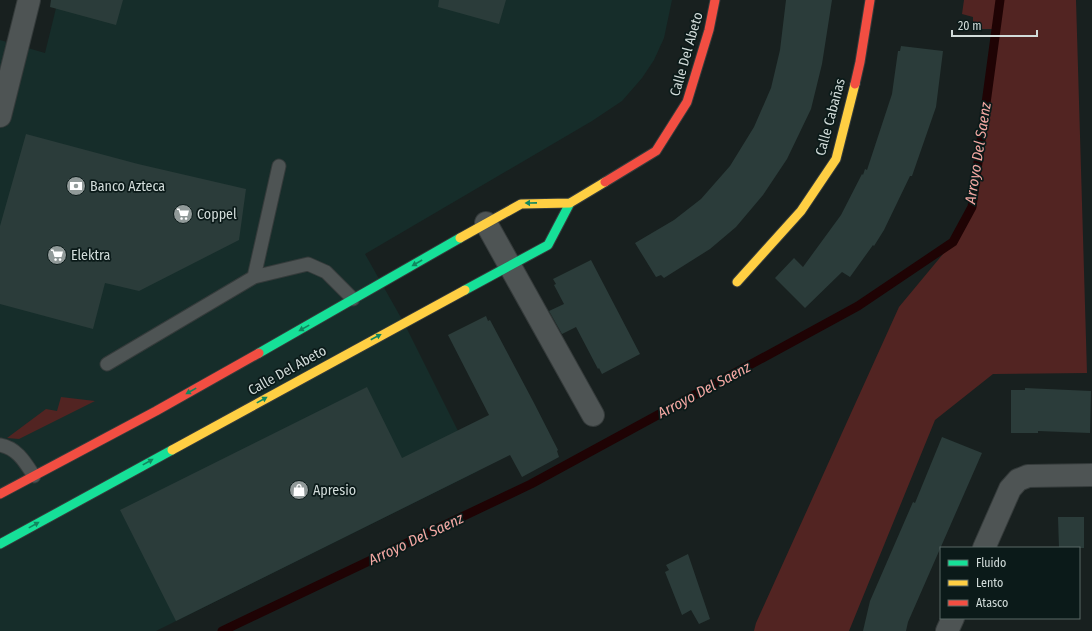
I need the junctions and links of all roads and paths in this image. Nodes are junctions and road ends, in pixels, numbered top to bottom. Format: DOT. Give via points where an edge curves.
graph roads {
  1 [pos="29,0"];
  2 [pos="715,0"];
  3 [pos="870,0"];
  4 [pos="0,116"];
  5 [pos="278,166"];
  6 [pos="570,203"];
  7 [pos="486,223"];
  8 [pos="510,265"];
  9 [pos="254,277"];
  10 [pos="738,282"];
  11 [pos="353,300"];
  12 [pos="106,364"];
  13 [pos="593,415"];
  14 [pos="0,446"];
  15 [pos="1092,475"];
  16 [pos="34,476"];
  17 [pos="0,494"];
  18 [pos="0,544"];
  19 [pos="984,547"];
  20 [pos="953,619"];
  21 [pos="947,631"];
  1 -- 4 [label="street"];
  2 -- 6 [label="main road, Calle Del Abeto" via="709,30 687,102 656,151"];
  3 -- 10 [label="main road, Calle Cabañas" via="860,62 836,159 801,211"];
  5 -- 9 [label="lane"];
  6 -- 7 [label="main road, Calle Del Abeto, one-way" via="521,204"];
  6 -- 8 [label="main road, Calle Del Abeto" via="548,245"];
  7 -- 8 [label="street"];
  7 -- 11 [label="main road, Calle Del Abeto, one-way"];
  8 -- 13 [label="street"];
  18 -- 8 [label="main road, Calle Del Abeto, one-way"];
  9 -- 11 [label="lane" via="308,264 326,272"];
  9 -- 12 [label="lane"];
  11 -- 16 [label="main road, Calle Del Abeto, one-way" via="162,408"];
  14 -- 16 [label="lane" via="9,447 23,459"];
  15 -- 19 [label="street" via="1028,476 1018,480 1010,488"];
  16 -- 17 [label="main road, Calle Del Abeto"];
  20 -- 21 [label="street"];
}
